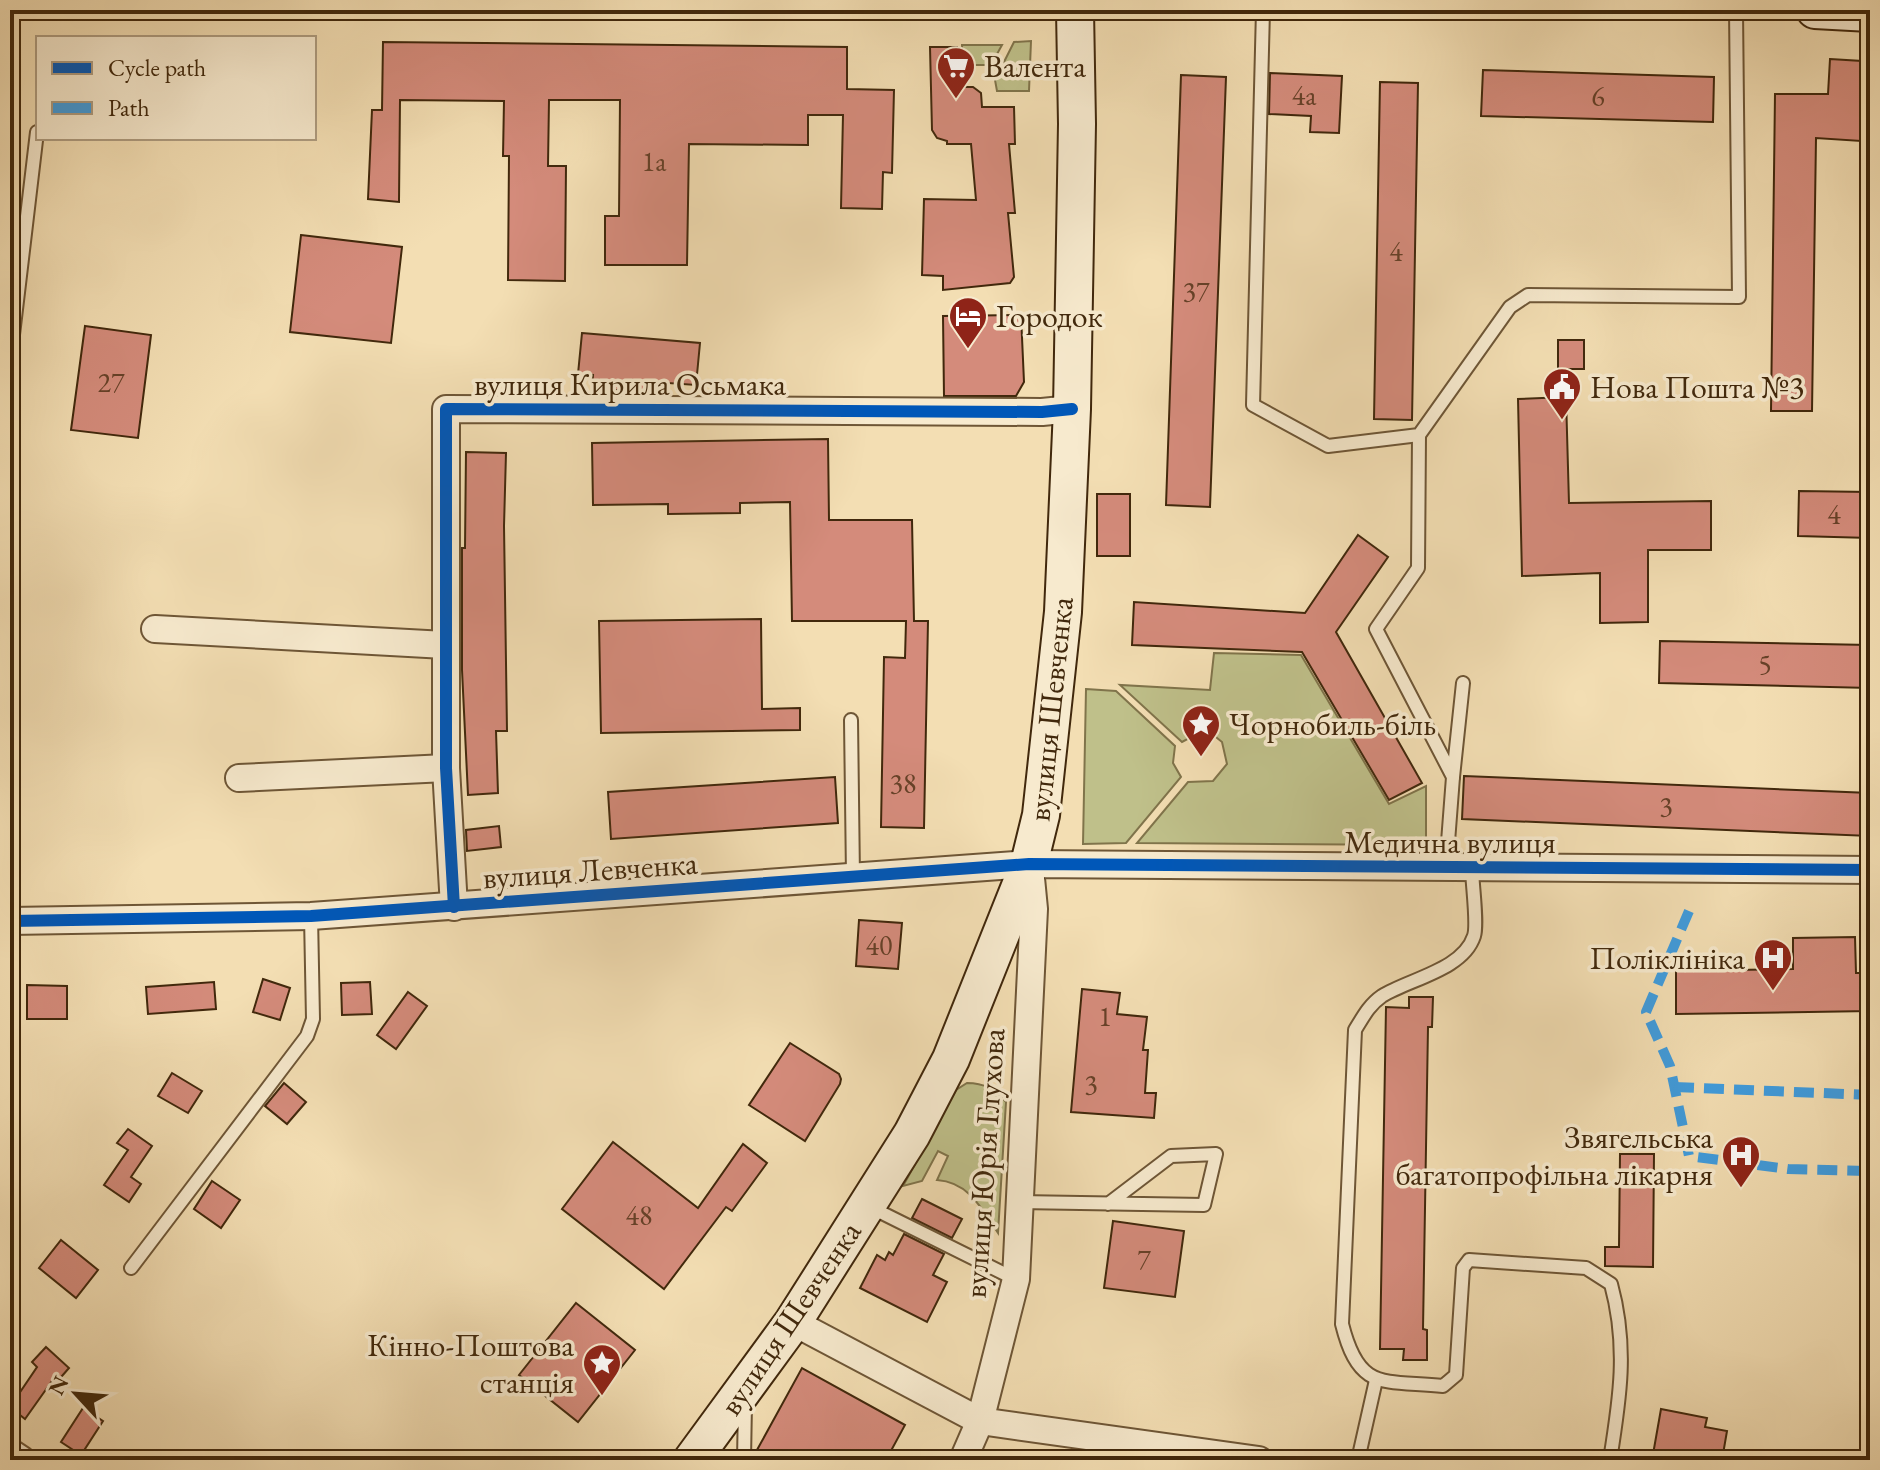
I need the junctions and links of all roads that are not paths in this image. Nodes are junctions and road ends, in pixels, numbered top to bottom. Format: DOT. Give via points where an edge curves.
graph roads {
  1 [pos="1075,10"];
  2 [pos="1263,10"];
  3 [pos="1736,10"];
  4 [pos="1815,10"];
  5 [pos="1870,13"];
  6 [pos="36,140"];
  7 [pos="10,360"];
  8 [pos="1072,409"];
  9 [pos="1419,435"];
  10 [pos="155,629"];
  11 [pos="445,645"];
  12 [pos="1463,683"];
  13 [pos="851,720"];
  14 [pos="446,768"];
  15 [pos="1453,777"];
  16 [pos="239,778"];
  17 [pos="1029,864"];
  18 [pos="1459,868"];
  19 [pos="1870,870"];
  20 [pos="853,877"];
  21 [pos="454,907"];
  22 [pos="311,916"];
  23 [pos="10,921"];
  24 [pos="1019,1202"];
  25 [pos="1108,1204"];
  26 [pos="867,1205"];
  27 [pos="131,1268"];
  28 [pos="1016,1279"];
  29 [pos="793,1322"];
  30 [pos="1376,1380"];
  31 [pos="746,1387"];
  32 [pos="980,1421"];
  33 [pos="10,1452"];
  34 [pos="22,1460"];
  35 [pos="692,1460"];
  36 [pos="744,1460"];
  37 [pos="963,1460"];
  38 [pos="1259,1460"];
  39 [pos="1358,1460"];
  40 [pos="1610,1460"];
  1 -- 8 [label="main road, вулиця Шевченка"];
  2 -- 9 [label="lane" via="1253,405 1328,446"];
  3 -- 9 [label="lane" via="1739,297 1528,295 1510,307"];
  4 -- 5 [label="main road"];
  6 -- 7 [label="lane"];
  8 -- 11 [label="street, вулиця Кирила Осьмака" via="446,409"];
  8 -- 17 [label="main road, вулиця Шевченка" via="1063,612 1041,815"];
  9 -- 15 [label="lane" via="1418,568 1376,629"];
  10 -- 11 [label="street"];
  11 -- 14 [label="street, вулиця Кирила Осьмака"];
  12 -- 15 [label="lane"];
  13 -- 20 [label="lane"];
  14 -- 16 [label="street"];
  14 -- 21 [label="street, вулиця Кирила Осьмака"];
  15 -- 18 [label="lane"];
  17 -- 18 [label="street, Медична вулиця"];
  17 -- 20 [label="street, вулиця Левченка"];
  17 -- 24 [label="street, вулиця Юрія Глухова" via="1034,909"];
  17 -- 26 [label="main road, вулиця Шевченка" via="951,1059"];
  18 -- 19 [label="street, Медична вулиця"];
  18 -- 30 [label="lane" via="1475,935 1464,954 1382,996 1355,1030 1342,1324 1358,1365"];
  20 -- 21 [label="street, вулиця Левченка"];
  21 -- 22 [label="street, вулиця Левченка"];
  22 -- 23 [label="street, вулиця Левченка"];
  22 -- 27 [label="lane" via="313,1019 307,1036"];
  24 -- 25 [label="lane"];
  24 -- 28 [label="street, вулиця Юрія Глухова"];
  25 -- 25 [label="lane" via="1204,1205 1216,1154 1171,1156"];
  26 -- 28 [label="lane"];
  26 -- 29 [label="main road, вулиця Шевченка"];
  28 -- 32 [label="street, вулиця Юрія Глухова"];
  29 -- 31 [label="main road, вулиця Шевченка"];
  29 -- 32 [label="street"];
  30 -- 39 [label="lane"];
  30 -- 40 [label="lane" via="1443,1386 1456,1375 1463,1268 1469,1260 1586,1268 1611,1284 1618,1311 1622,1382"];
  31 -- 35 [label="main road, вулиця Шевченка"];
  31 -- 36 [label="lane"];
  32 -- 37 [label="street, вулиця Юрія Глухова"];
  32 -- 38 [label="street"];
  33 -- 34 [label="street"];
}
